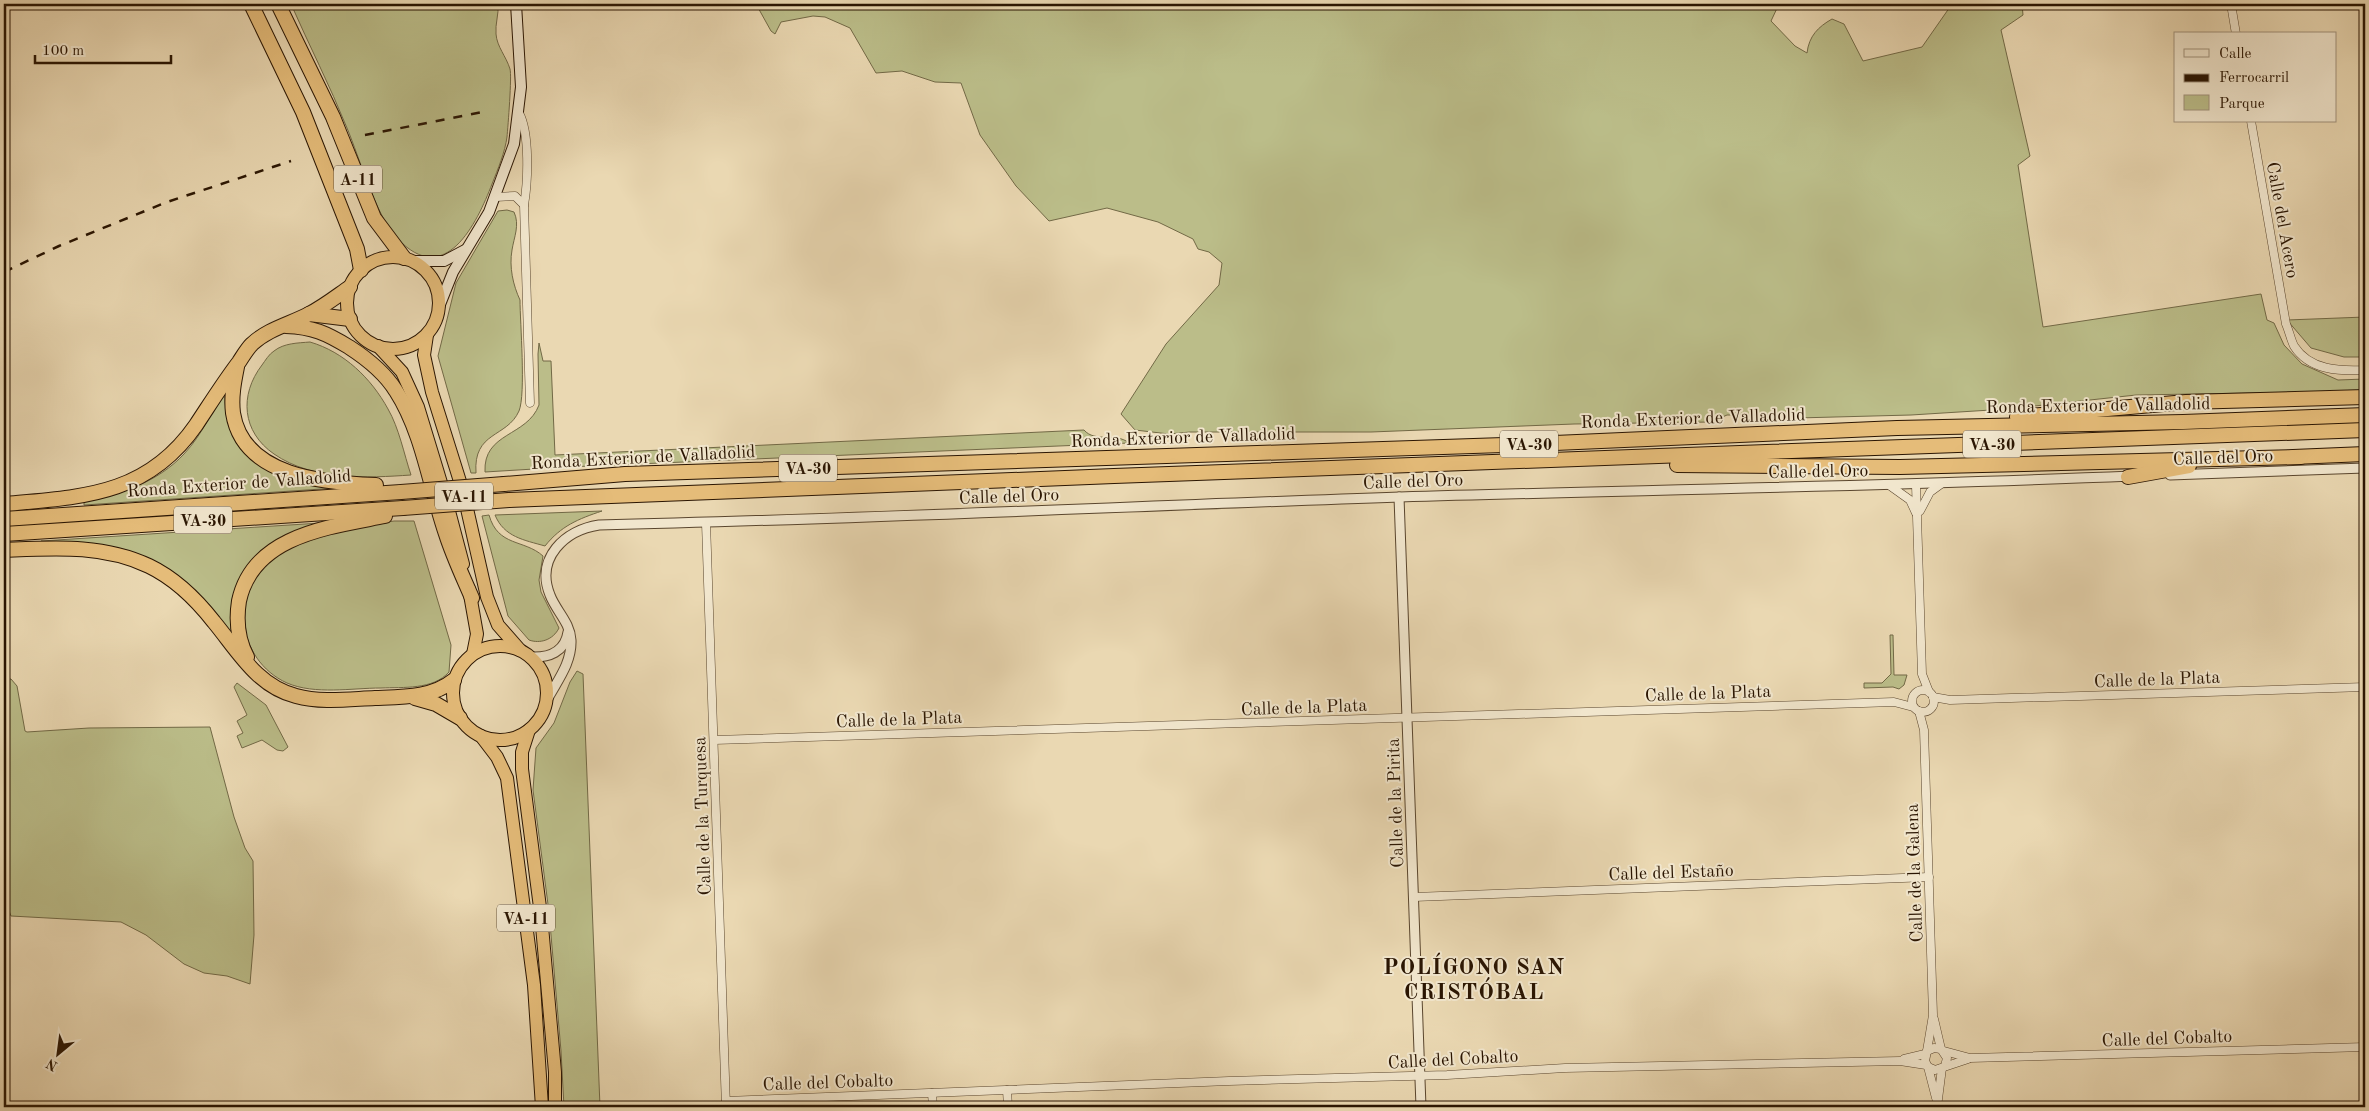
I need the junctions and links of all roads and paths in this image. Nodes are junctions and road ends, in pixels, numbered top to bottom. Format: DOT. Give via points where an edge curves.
graph roads {
  1 [pos="251,4"];
  2 [pos="278,4"];
  3 [pos="516,4"];
  4 [pos="2231,4"];
  5 [pos="2236,32"];
  6 [pos="518,113"];
  7 [pos="2251,122"];
  8 [pos="496,197"];
  9 [pos="524,205"];
  10 [pos="466,250"];
  11 [pos="408,260"];
  12 [pos="361,270"];
  13 [pos="350,287"];
  14 [pos="439,307"];
  15 [pos="309,314"];
  16 [pos="350,319"];
  17 [pos="282,325"];
  18 [pos="427,334"];
  19 [pos="378,346"];
  20 [pos="238,363"];
  21 [pos="2365,370"];
  22 [pos="2365,397"];
  23 [pos="530,403"];
  24 [pos="2365,414"];
  25 [pos="1897,428"];
  26 [pos="2365,430"];
  27 [pos="2365,454"];
  28 [pos="2302,456"];
  29 [pos="1619,458"];
  30 [pos="2365,468"];
  31 [pos="2128,477"];
  32 [pos="1941,484"];
  33 [pos="1889,485"];
  34 [pos="1916,485"];
  35 [pos="401,492"];
  36 [pos="1399,498"];
  37 [pos="4,504"];
  38 [pos="404,508"];
  39 [pos="1917,517"];
  40 [pos="4,519"];
  41 [pos="706,523"];
  42 [pos="4,534"];
  43 [pos="4,550"];
  44 [pos="472,598"];
  45 [pos="568,627"];
  46 [pos="473,654"];
  47 [pos="525,654"];
  48 [pos="1922,674"];
  49 [pos="260,677"];
  50 [pos="454,680"];
  51 [pos="2365,687"];
  52 [pos="1914,694"];
  53 [pos="1931,695"];
  54 [pos="407,696"];
  55 [pos="547,700"];
  56 [pos="1950,700"];
  57 [pos="1894,702"];
  58 [pos="1916,709"];
  59 [pos="1931,709"];
  60 [pos="460,718"];
  61 [pos="1408,718"];
  62 [pos="529,730"];
  63 [pos="1924,730"];
  64 [pos="481,736"];
  65 [pos="714,740"];
  66 [pos="1929,877"];
  67 [pos="1414,897"];
  68 [pos="1933,1015"];
  69 [pos="2365,1047"];
  70 [pos="1943,1050"];
  71 [pos="1926,1053"];
  72 [pos="1970,1058"];
  73 [pos="1900,1060"];
  74 [pos="1927,1066"];
  75 [pos="1943,1067"];
  76 [pos="1420,1076"];
  77 [pos="1007,1090"];
  78 [pos="932,1093"];
  79 [pos="726,1104"];
  80 [pos="1937,1105"];
  81 [pos="542,1107"];
  82 [pos="555,1107"];
  83 [pos="933,1107"];
  84 [pos="1008,1107"];
  85 [pos="1421,1107"];
  1 -- 12 [label="highway, A-11" via="302,112 357,249"];
  2 -- 11 [label="highway, A-11" via="333,117 374,218"];
  3 -- 6 [label="main road" via="521,87"];
  4 -- 5 [label="street"];
  6 -- 8 [label="main road" via="514,144"];
  6 -- 9 [label="street" via="525,132"];
  7 -- 21 [label="street, Calle del Acero" via="2286,324 2295,347 2314,362 2338,371"];
  8 -- 9 [label="street" via="515,196"];
  8 -- 10 [label="main road"];
  9 -- 23 [label="street"];
  10 -- 11 [label="main road" via="444,261"];
  10 -- 14 [label="main road"];
  11 -- 12 [label="highway" via="382,258"];
  11 -- 14 [label="highway" via="421,266 432,278"];
  12 -- 13 [label="highway"];
  13 -- 15 [label="highway"];
  13 -- 16 [label="highway" via="347,303"];
  14 -- 18 [label="highway, VA-11"];
  15 -- 16 [label="highway"];
  15 -- 17 [label="highway"];
  16 -- 19 [label="highway, VA-11" via="366,340"];
  17 -- 20 [label="highway" via="250,346"];
  17 -- 44 [label="highway" via="326,333 381,372 396,391 414,429 446,536"];
  18 -- 19 [label="highway" via="404,348"];
  18 -- 47 [label="highway, VA-11" via="424,355 432,392 463,491 487,597 498,625"];
  19 -- 44 [label="highway, VA-11" via="402,372 418,407"];
  20 -- 35 [label="highway" via="233,413 240,434 252,450 272,465 301,475 329,482 383,486"];
  20 -- 37 [label="highway" via="186,439 145,476 114,489 89,494"];
  22 -- 25 [label="highway" via="2186,402"];
  24 -- 25 [label="highway, Ronda Exterior de Valladolid / VA-30" via="2184,422"];
  25 -- 35 [label="highway, Ronda Exterior de Valladolid / VA-30, bridge" via="625,474"];
  26 -- 29 [label="highway, Ronda Exterior de Valladolid / VA-30"];
  27 -- 28 [label="highway"];
  28 -- 29 [label="highway" via="1900,467 1662,464"];
  28 -- 31 [label="highway" via="2207,464"];
  29 -- 38 [label="highway, Ronda Exterior de Valladolid / VA-30, bridge" via="509,500"];
  30 -- 31 [label="street, Calle del Oro"];
  31 -- 32 [label="street, Calle del Oro"];
  32 -- 34 [label="street, Calle del Oro"];
  32 -- 39 [label="street" via="1926,497"];
  33 -- 34 [label="street, Calle del Oro"];
  33 -- 36 [label="street, Calle del Oro"];
  33 -- 39 [label="street" via="1910,500"];
  34 -- 39 [label="street"];
  35 -- 40 [label="highway, Ronda Exterior de Valladolid / VA-30"];
  36 -- 41 [label="street, Calle del Oro"];
  36 -- 61 [label="street, Calle de la Pirita"];
  38 -- 42 [label="highway, Ronda Exterior de Valladolid / VA-30"];
  38 -- 49 [label="highway" via="390,516 325,528 282,544 256,563 242,591 238,623 244,652"];
  39 -- 48 [label="street"];
  41 -- 45 [label="street, Calle del Oro" via="599,525 567,536 552,556 546,577 551,597"];
  41 -- 65 [label="street, Calle de la Turquesa"];
  43 -- 49 [label="highway" via="70,548 114,554 148,566 186,591"];
  44 -- 46 [label="highway, VA-11" via="476,634"];
  45 -- 47 [label="street" via="558,652 544,657"];
  45 -- 55 [label="street, Calle del Oro" via="570,653"];
  46 -- 47 [label="highway" via="496,646"];
  46 -- 50 [label="highway" via="464,661"];
  47 -- 55 [label="highway, VA-11" via="542,671"];
  48 -- 52 [label="street"];
  48 -- 53 [label="street"];
  49 -- 54 [label="highway" via="284,692 308,698"];
  50 -- 54 [label="highway" via="439,690"];
  50 -- 60 [label="highway" via="453,697"];
  51 -- 56 [label="street, Calle de la Plata"];
  52 -- 53 [label="street, Calle de la Plata" via="1922,690"];
  52 -- 57 [label="street, Calle de la Plata"];
  52 -- 58 [label="street, Calle de la Galena"];
  53 -- 56 [label="street, Calle de la Plata"];
  53 -- 59 [label="street, Calle de la Galena"];
  54 -- 60 [label="highway" via="429,701"];
  55 -- 62 [label="highway, VA-11" via="543,713"];
  56 -- 59 [label="street, Calle de la Plata"];
  57 -- 58 [label="street, Calle de la Plata"];
  57 -- 61 [label="street, Calle de la Plata"];
  58 -- 59 [label="street, Calle de la Plata"];
  58 -- 63 [label="street, Calle de la Galena"];
  59 -- 63 [label="street, Calle de la Galena"];
  60 -- 64 [label="highway, VA-11"];
  61 -- 65 [label="street, Calle de la Plata"];
  61 -- 67 [label="street, Calle de la Pirita"];
  62 -- 64 [label="highway" via="502,740"];
  62 -- 82 [label="highway, VA-11" via="522,752 522,769 542,915"];
  63 -- 66 [label="street, Calle de la Galena"];
  64 -- 81 [label="highway, VA-11" via="507,778 533,976"];
  65 -- 79 [label="street, Calle de la Turquesa"];
  66 -- 67 [label="street, Calle del Estaño"];
  66 -- 68 [label="street, Calle de la Galena"];
  67 -- 76 [label="street, Calle de la Pirita"];
  68 -- 70 [label="street, Calle de la Galena"];
  68 -- 71 [label="street, Calle de la Galena"];
  69 -- 72 [label="street, Calle del Cobalto"];
  70 -- 71 [label="street" via="1934,1048"];
  70 -- 72 [label="street, Calle del Cobalto"];
  70 -- 75 [label="street" via="1947,1058"];
  71 -- 73 [label="street, Calle del Cobalto"];
  71 -- 74 [label="street"];
  72 -- 75 [label="street, Calle del Cobalto"];
  73 -- 74 [label="street, Calle del Cobalto"];
  73 -- 76 [label="street, Calle del Cobalto" via="1565,1068"];
  74 -- 75 [label="street" via="1935,1070"];
  74 -- 80 [label="street"];
  75 -- 80 [label="street"];
  76 -- 77 [label="street, Calle del Cobalto"];
  76 -- 85 [label="street, Calle de la Pirita"];
  77 -- 78 [label="street, Calle del Cobalto"];
  77 -- 84 [label="street"];
  78 -- 79 [label="street, Calle del Cobalto"];
  78 -- 83 [label="street"];
}
